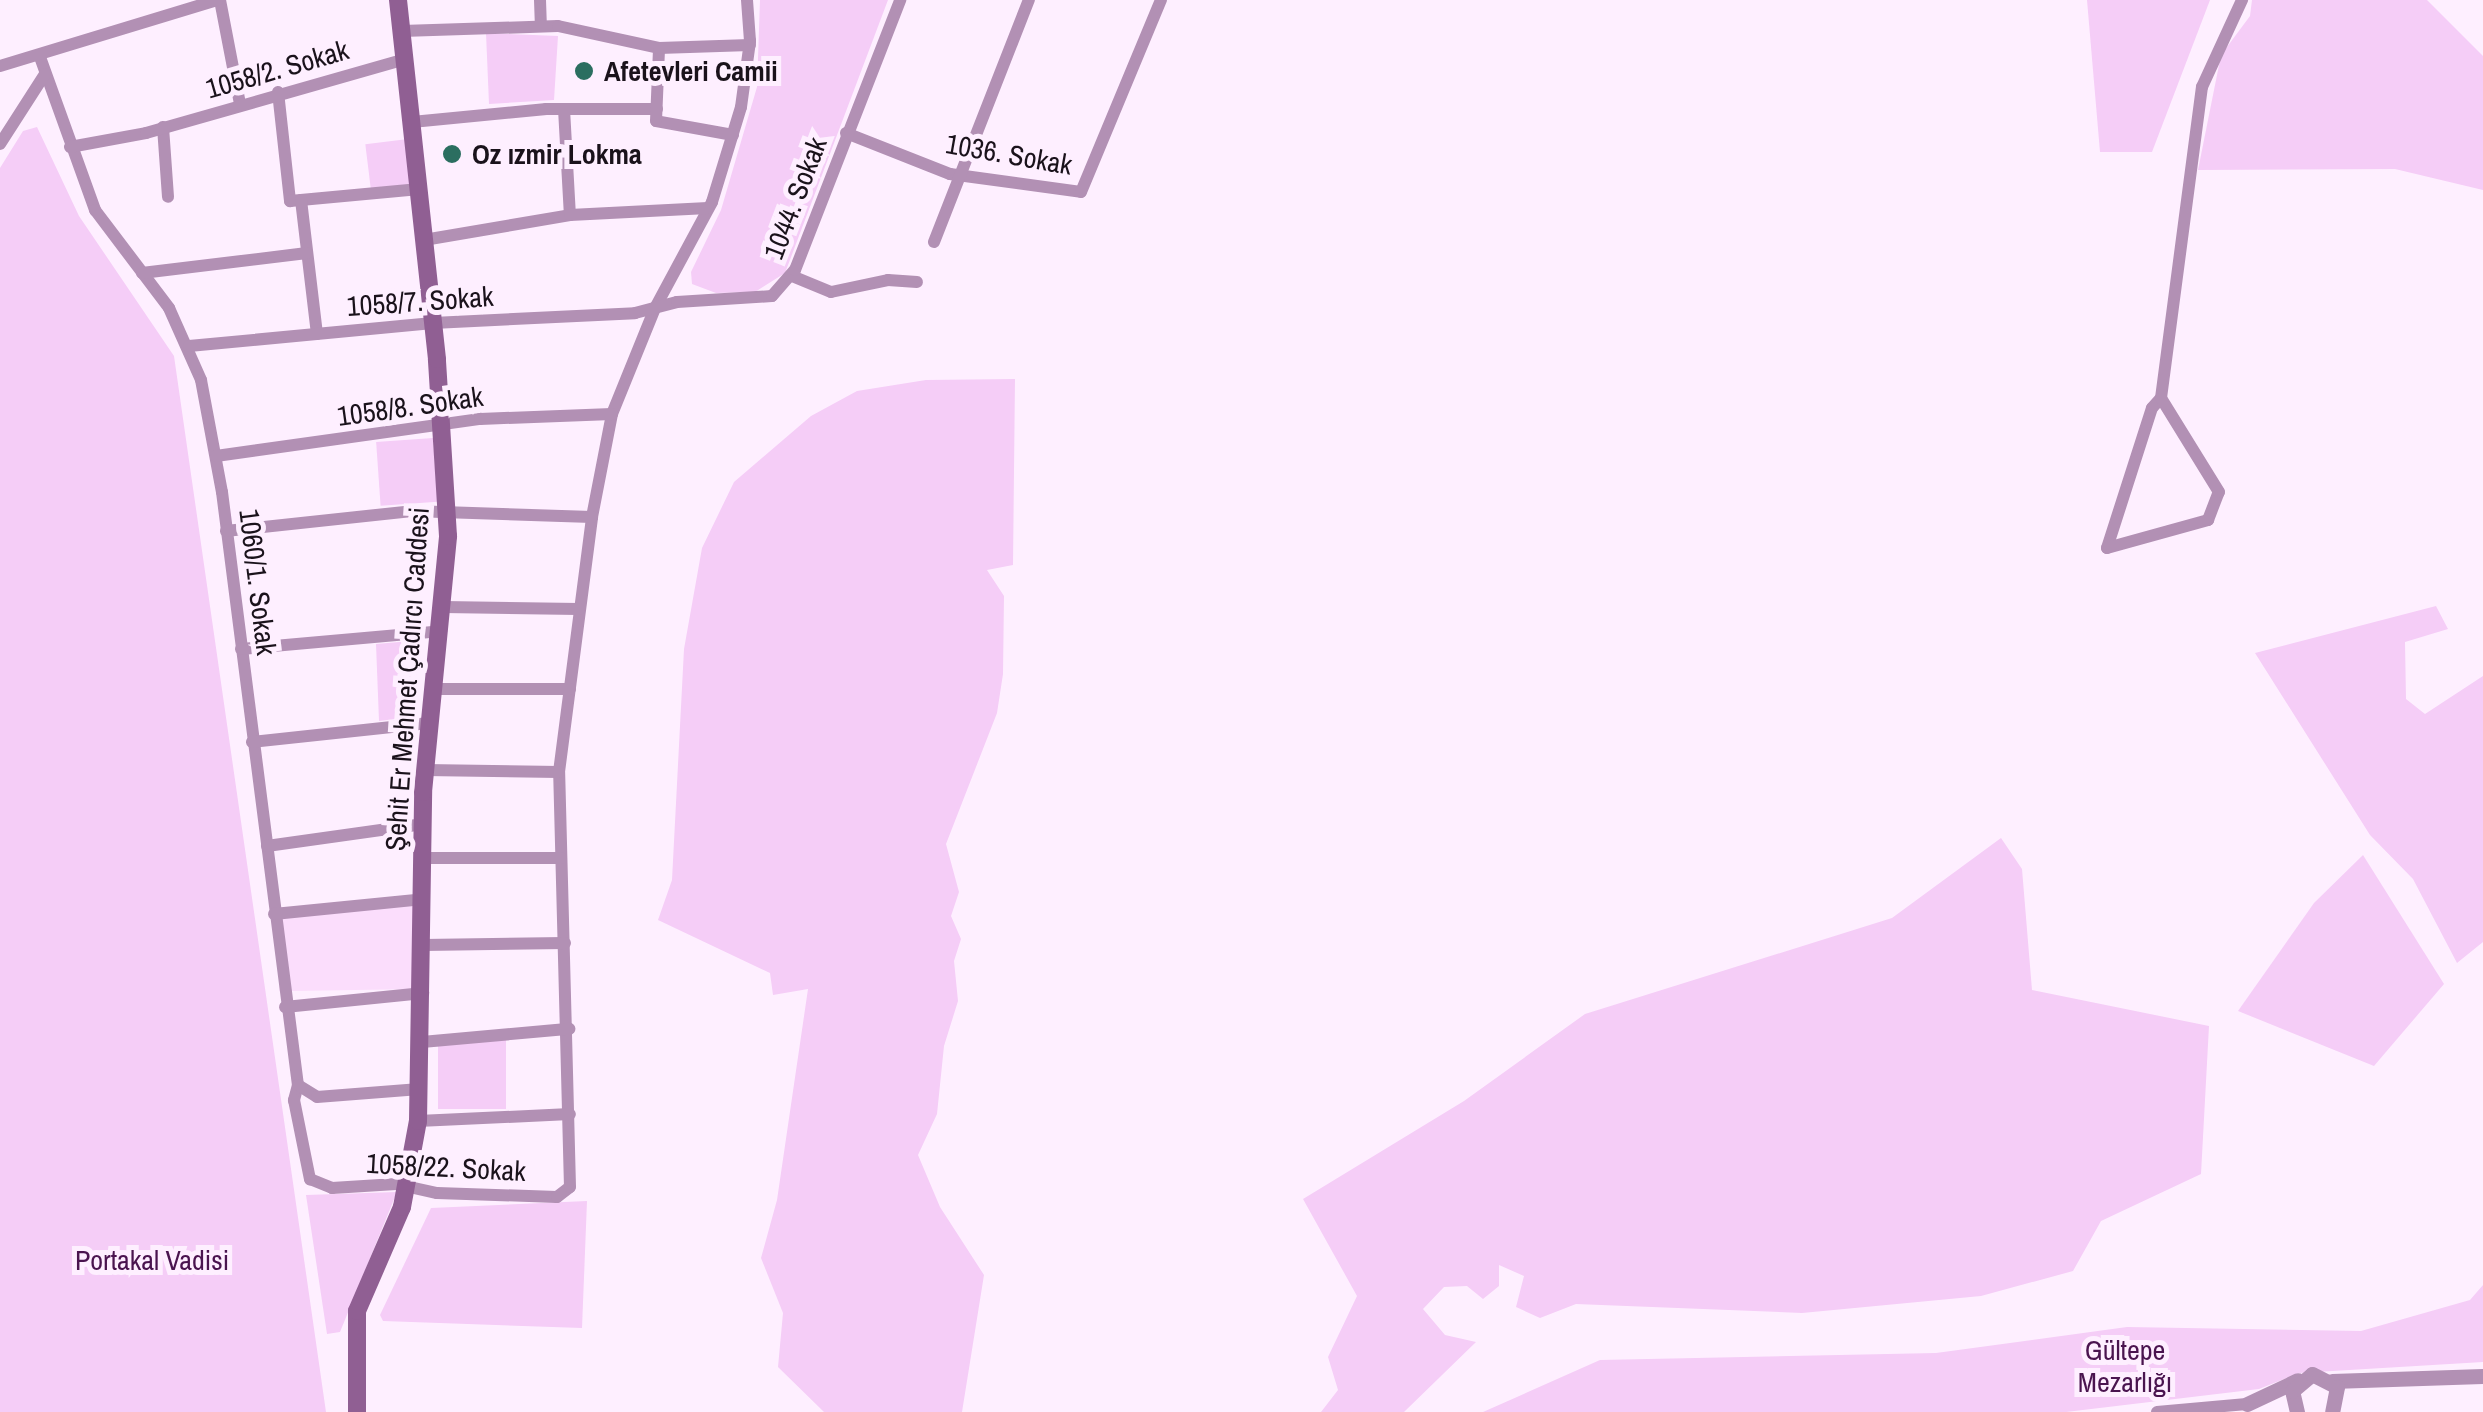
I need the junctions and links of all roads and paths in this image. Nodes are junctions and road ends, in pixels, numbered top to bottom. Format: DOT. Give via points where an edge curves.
graph roads {
  1 [pos="218,0"];
  2 [pos="398,0"];
  3 [pos="540,0"];
  4 [pos="748,0"];
  5 [pos="900,0"];
  6 [pos="1029,0"];
  7 [pos="1161,0"];
  8 [pos="2242,0"];
  9 [pos="541,25"];
  10 [pos="402,31"];
  11 [pos="750,45"];
  12 [pos="659,48"];
  13 [pos="40,57"];
  14 [pos="405,60"];
  15 [pos="0,66"];
  16 [pos="45,74"];
  17 [pos="278,92"];
  18 [pos="240,104"];
  19 [pos="564,109"];
  20 [pos="657,109"];
  21 [pos="412,122"];
  22 [pos="163,128"];
  23 [pos="846,134"];
  24 [pos="732,136"];
  25 [pos="0,144"];
  26 [pos="70,147"];
  27 [pos="961,176"];
  28 [pos="419,189"];
  29 [pos="168,197"];
  30 [pos="301,200"];
  31 [pos="708,208"];
  32 [pos="570,215"];
  33 [pos="424,240"];
  34 [pos="934,242"];
  35 [pos="308,254"];
  36 [pos="142,273"];
  37 [pos="792,276"];
  38 [pos="917,282"];
  39 [pos="655,308"];
  40 [pos="434,323"];
  41 [pos="318,334"];
  42 [pos="189,346"];
  43 [pos="2161,398"];
  44 [pos="612,414"];
  45 [pos="442,428"];
  46 [pos="216,456"];
  47 [pos="448,512"];
  48 [pos="592,517"];
  49 [pos="226,531"];
  50 [pos="443,607"];
  51 [pos="579,609"];
  52 [pos="441,631"];
  53 [pos="241,650"];
  54 [pos="433,689"];
  55 [pos="570,689"];
  56 [pos="429,723"];
  57 [pos="252,742"];
  58 [pos="424,770"];
  59 [pos="559,772"];
  60 [pos="423,824"];
  61 [pos="267,846"];
  62 [pos="423,858"];
  63 [pos="561,858"];
  64 [pos="423,899"];
  65 [pos="274,914"];
  66 [pos="565,943"];
  67 [pos="423,945"];
  68 [pos="423,993"];
  69 [pos="285,1007"];
  70 [pos="569,1029"];
  71 [pos="422,1042"];
  72 [pos="298,1085"];
  73 [pos="420,1090"];
  74 [pos="570,1114"];
  75 [pos="418,1121"];
  76 [pos="320,1186"];
  77 [pos="407,1188"];
  78 [pos="2483,1376"];
  79 [pos="2299,1380"];
  80 [pos="2332,1381"];
  81 [pos="2247,1404"];
  82 [pos="2295,1410"];
  83 [pos="357,1412"];
  84 [pos="2157,1412"];
  85 [pos="2332,1412"];
  1 -- 13 [label="street"];
  1 -- 18 [label="street"];
  2 -- 10 [label="main road, Şehit Er Mehmet Çadırcı Caddesi"];
  3 -- 9 [label="street"];
  4 -- 11 [label="street"];
  5 -- 23 [label="street, 1044. Sokak"];
  6 -- 27 [label="street"];
  7 -- 27 [label="street, 1036. Sokak" via="1081,192"];
  8 -- 43 [label="street" via="2202,88"];
  9 -- 10 [label="street"];
  9 -- 12 [label="street"];
  10 -- 14 [label="main road, Şehit Er Mehmet Çadırcı Caddesi"];
  11 -- 12 [label="street"];
  11 -- 24 [label="street"];
  12 -- 20 [label="street"];
  13 -- 15 [label="street"];
  13 -- 16 [label="street, 1060/1. Sokak"];
  14 -- 17 [label="street, 1058/2. Sokak"];
  14 -- 21 [label="main road, Şehit Er Mehmet Çadırcı Caddesi"];
  16 -- 25 [label="street"];
  16 -- 26 [label="street, 1060/1. Sokak"];
  17 -- 18 [label="street, 1058/2. Sokak"];
  17 -- 30 [label="street" via="290,201"];
  18 -- 22 [label="street, 1058/2. Sokak"];
  19 -- 20 [label="street"];
  19 -- 21 [label="street"];
  19 -- 32 [label="street"];
  20 -- 24 [label="street" via="656,121"];
  21 -- 28 [label="main road, Şehit Er Mehmet Çadırcı Caddesi"];
  22 -- 26 [label="street, 1058/2. Sokak"];
  22 -- 29 [label="street"];
  23 -- 27 [label="street, 1036. Sokak"];
  23 -- 37 [label="street, 1044. Sokak"];
  24 -- 31 [label="street"];
  26 -- 36 [label="street, 1060/1. Sokak" via="95,210"];
  27 -- 34 [label="street"];
  28 -- 30 [label="street"];
  28 -- 33 [label="main road, Şehit Er Mehmet Çadırcı Caddesi"];
  30 -- 35 [label="street"];
  31 -- 32 [label="street"];
  31 -- 39 [label="street"];
  32 -- 33 [label="street"];
  33 -- 40 [label="main road, Şehit Er Mehmet Çadırcı Caddesi"];
  35 -- 36 [label="street"];
  35 -- 41 [label="street"];
  36 -- 42 [label="street, 1060/1. Sokak"];
  37 -- 38 [label="street" via="832,292 888,280"];
  37 -- 39 [label="street, 1044. Sokak" via="781,291 759,299"];
  39 -- 40 [label="street, 1058/7. Sokak"];
  39 -- 44 [label="street"];
  40 -- 41 [label="street, 1058/7. Sokak"];
  40 -- 45 [label="main road, Şehit Er Mehmet Çadırcı Caddesi"];
  41 -- 42 [label="street, 1058/7. Sokak"];
  42 -- 46 [label="street, 1060/1. Sokak"];
  43 -- 43 [label="street" via="2220,492 2208,520 2106,548 2152,408"];
  44 -- 45 [label="street, 1058/8. Sokak" via="480,419"];
  44 -- 48 [label="street"];
  45 -- 46 [label="street, 1058/8. Sokak"];
  45 -- 47 [label="main road, Şehit Er Mehmet Çadırcı Caddesi"];
  46 -- 49 [label="street, 1060/1. Sokak"];
  47 -- 48 [label="street"];
  47 -- 49 [label="street"];
  47 -- 50 [label="main road, Şehit Er Mehmet Çadırcı Caddesi"];
  48 -- 51 [label="street"];
  49 -- 53 [label="street, 1060/1. Sokak"];
  50 -- 51 [label="street"];
  50 -- 52 [label="main road, Şehit Er Mehmet Çadırcı Caddesi"];
  51 -- 55 [label="street"];
  52 -- 53 [label="street"];
  52 -- 54 [label="main road, Şehit Er Mehmet Çadırcı Caddesi"];
  53 -- 57 [label="street, 1060/1. Sokak"];
  54 -- 55 [label="street"];
  54 -- 56 [label="main road, Şehit Er Mehmet Çadırcı Caddesi"];
  55 -- 59 [label="street"];
  56 -- 57 [label="street"];
  56 -- 58 [label="main road, Şehit Er Mehmet Çadırcı Caddesi"];
  57 -- 61 [label="street, 1060/1. Sokak"];
  58 -- 59 [label="street"];
  58 -- 60 [label="main road, Şehit Er Mehmet Çadırcı Caddesi"];
  59 -- 63 [label="street"];
  60 -- 61 [label="street"];
  60 -- 62 [label="main road, Şehit Er Mehmet Çadırcı Caddesi"];
  61 -- 65 [label="street, 1060/1. Sokak"];
  62 -- 63 [label="street"];
  62 -- 64 [label="main road, Şehit Er Mehmet Çadırcı Caddesi"];
  63 -- 66 [label="street"];
  64 -- 65 [label="street"];
  64 -- 67 [label="main road, Şehit Er Mehmet Çadırcı Caddesi"];
  65 -- 69 [label="street, 1060/1. Sokak"];
  66 -- 67 [label="street"];
  66 -- 70 [label="street"];
  67 -- 68 [label="main road, Şehit Er Mehmet Çadırcı Caddesi"];
  68 -- 69 [label="street"];
  68 -- 71 [label="main road, Şehit Er Mehmet Çadırcı Caddesi"];
  69 -- 72 [label="street, 1060/1. Sokak"];
  70 -- 71 [label="street"];
  70 -- 74 [label="street"];
  71 -- 73 [label="main road, Şehit Er Mehmet Çadırcı Caddesi"];
  72 -- 73 [label="street" via="317,1097"];
  72 -- 76 [label="street, 1060/1. Sokak" via="294,1100 306,1168"];
  73 -- 75 [label="main road, Şehit Er Mehmet Çadırcı Caddesi"];
  74 -- 75 [label="street"];
  74 -- 77 [label="street, 1058/22. Sokak" via="568,1193 549,1198"];
  75 -- 77 [label="main road, Şehit Er Mehmet Çadırcı Caddesi"];
  76 -- 77 [label="street, 1058/22. Sokak"];
  77 -- 83 [label="main road, Şehit Er Mehmet Çadırcı Caddesi" via="357,1311"];
  78 -- 80 [label="street"];
  79 -- 80 [label="street" via="2320,1374"];
  79 -- 81 [label="street"];
  79 -- 82 [label="street"];
  80 -- 85 [label="street" via="2338,1394"];
  81 -- 82 [label="street"];
  81 -- 84 [label="street"];
}
